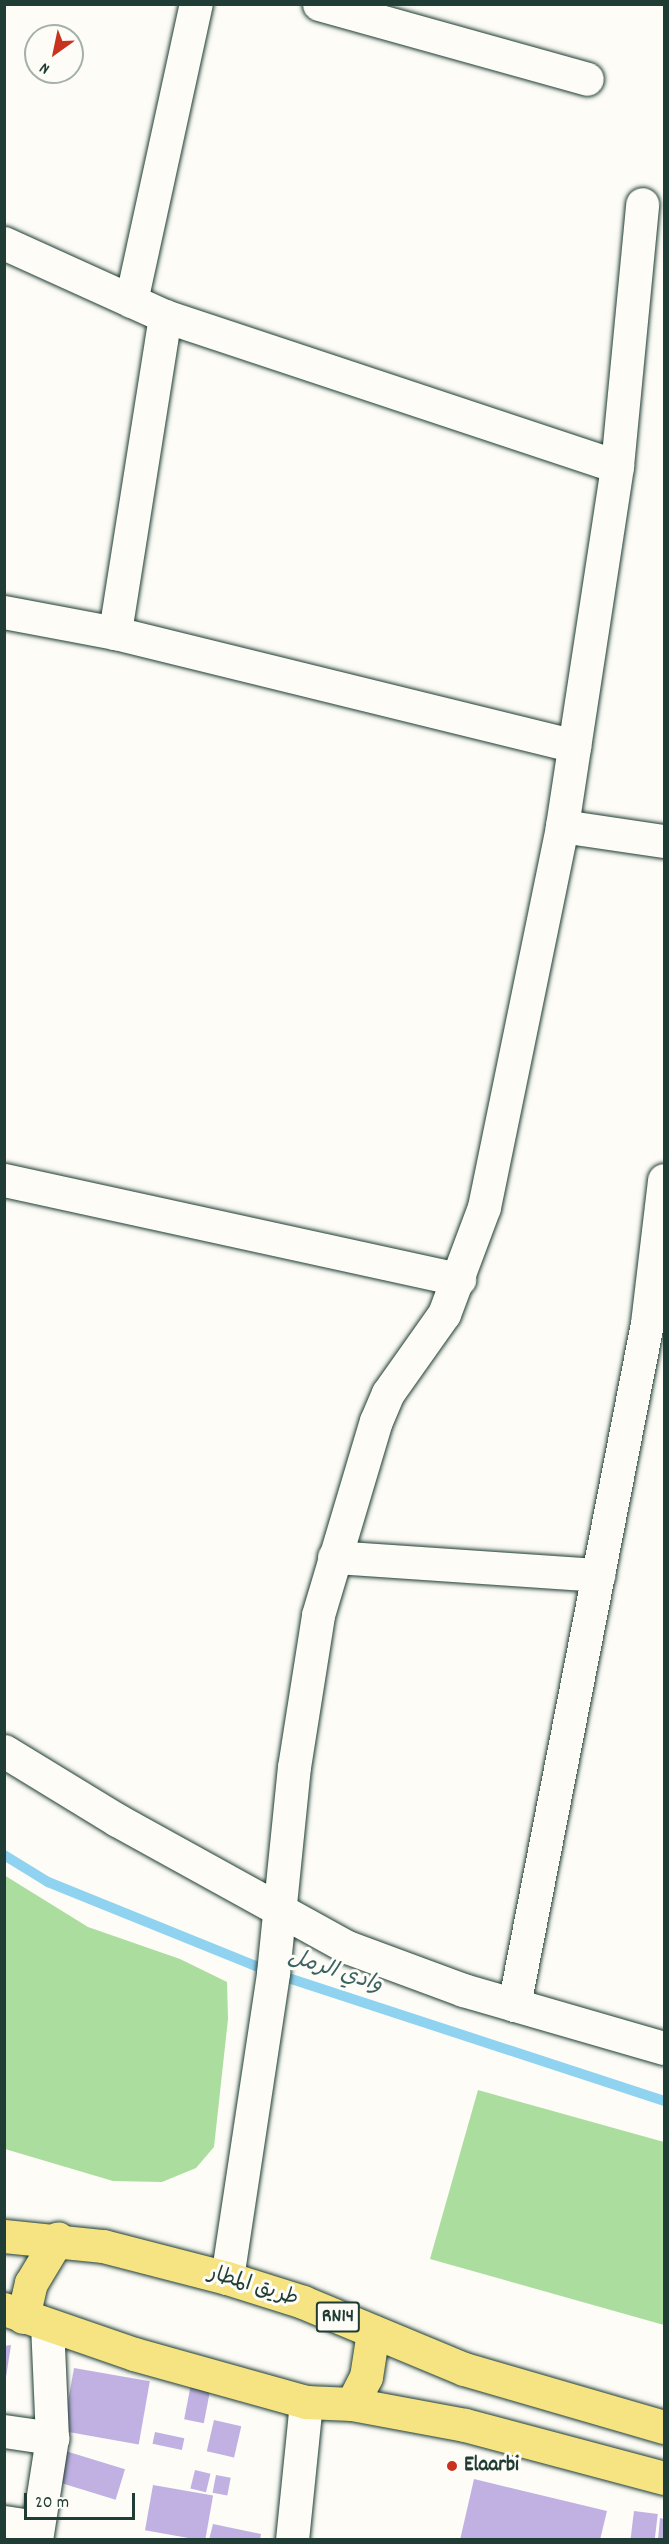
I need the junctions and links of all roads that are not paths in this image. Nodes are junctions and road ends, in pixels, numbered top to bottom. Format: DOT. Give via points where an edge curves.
graph roads {
  1 [pos="196,4"];
  2 [pos="319,4"];
  3 [pos="587,79"];
  4 [pos="642,204"];
  5 [pos="4,243"];
  6 [pos="131,301"];
  7 [pos="165,316"];
  8 [pos="616,466"];
  9 [pos="4,612"];
  10 [pos="116,633"];
  11 [pos="574,746"];
  12 [pos="562,826"];
  13 [pos="664,841"];
  14 [pos="4,1180"];
  15 [pos="664,1180"];
  16 [pos="459,1279"];
  17 [pos="334,1557"];
  18 [pos="598,1575"];
  19 [pos="4,1751"];
  20 [pos="281,1911"];
  21 [pos="514,2005"];
  22 [pos="664,2048"];
  23 [pos="4,2236"];
  24 [pos="58,2238"];
  25 [pos="227,2278"];
  26 [pos="25,2317"];
  27 [pos="374,2332"];
  28 [pos="306,2402"];
  29 [pos="352,2404"];
  30 [pos="664,2427"];
  31 [pos="4,2431"];
  32 [pos="52,2438"];
  33 [pos="664,2478"];
  34 [pos="4,2522"];
  35 [pos="37,2533"];
  36 [pos="292,2540"];
  1 -- 6 [label="street"];
  2 -- 3 [label="street"];
  4 -- 8 [label="street"];
  5 -- 6 [label="street"];
  6 -- 7 [label="street"];
  7 -- 8 [label="street"];
  7 -- 10 [label="street"];
  8 -- 11 [label="street"];
  9 -- 10 [label="street"];
  10 -- 11 [label="street"];
  11 -- 12 [label="street"];
  12 -- 13 [label="street"];
  12 -- 16 [label="street" via="484,1207"];
  14 -- 16 [label="street"];
  15 -- 18 [label="street" via="647,1323"];
  16 -- 17 [label="street" via="435,1331 388,1393"];
  17 -- 18 [label="street"];
  17 -- 20 [label="street" via="318,1615 294,1767"];
  18 -- 21 [label="street"];
  19 -- 20 [label="street" via="117,1820"];
  20 -- 21 [label="street" via="400,1969"];
  20 -- 25 [label="street"];
  21 -- 22 [label="street"];
  23 -- 24 [label="main road, طريق المطار / RN14"];
  24 -- 25 [label="main road, طريق المطار / RN14"];
  24 -- 26 [label="main road" via="31,2283"];
  25 -- 27 [label="main road, طريق المطار / RN14" via="303,2302"];
  26 -- 28 [label="main road"];
  26 -- 32 [label="street"];
  27 -- 29 [label="main road" via="366,2377"];
  27 -- 30 [label="main road, طريق المطار / RN14" via="504,2382"];
  28 -- 29 [label="main road"];
  28 -- 36 [label="street"];
  29 -- 33 [label="main road" via="465,2425"];
  31 -- 32 [label="street"];
  32 -- 35 [label="street"];
  34 -- 35 [label="street"];
}
